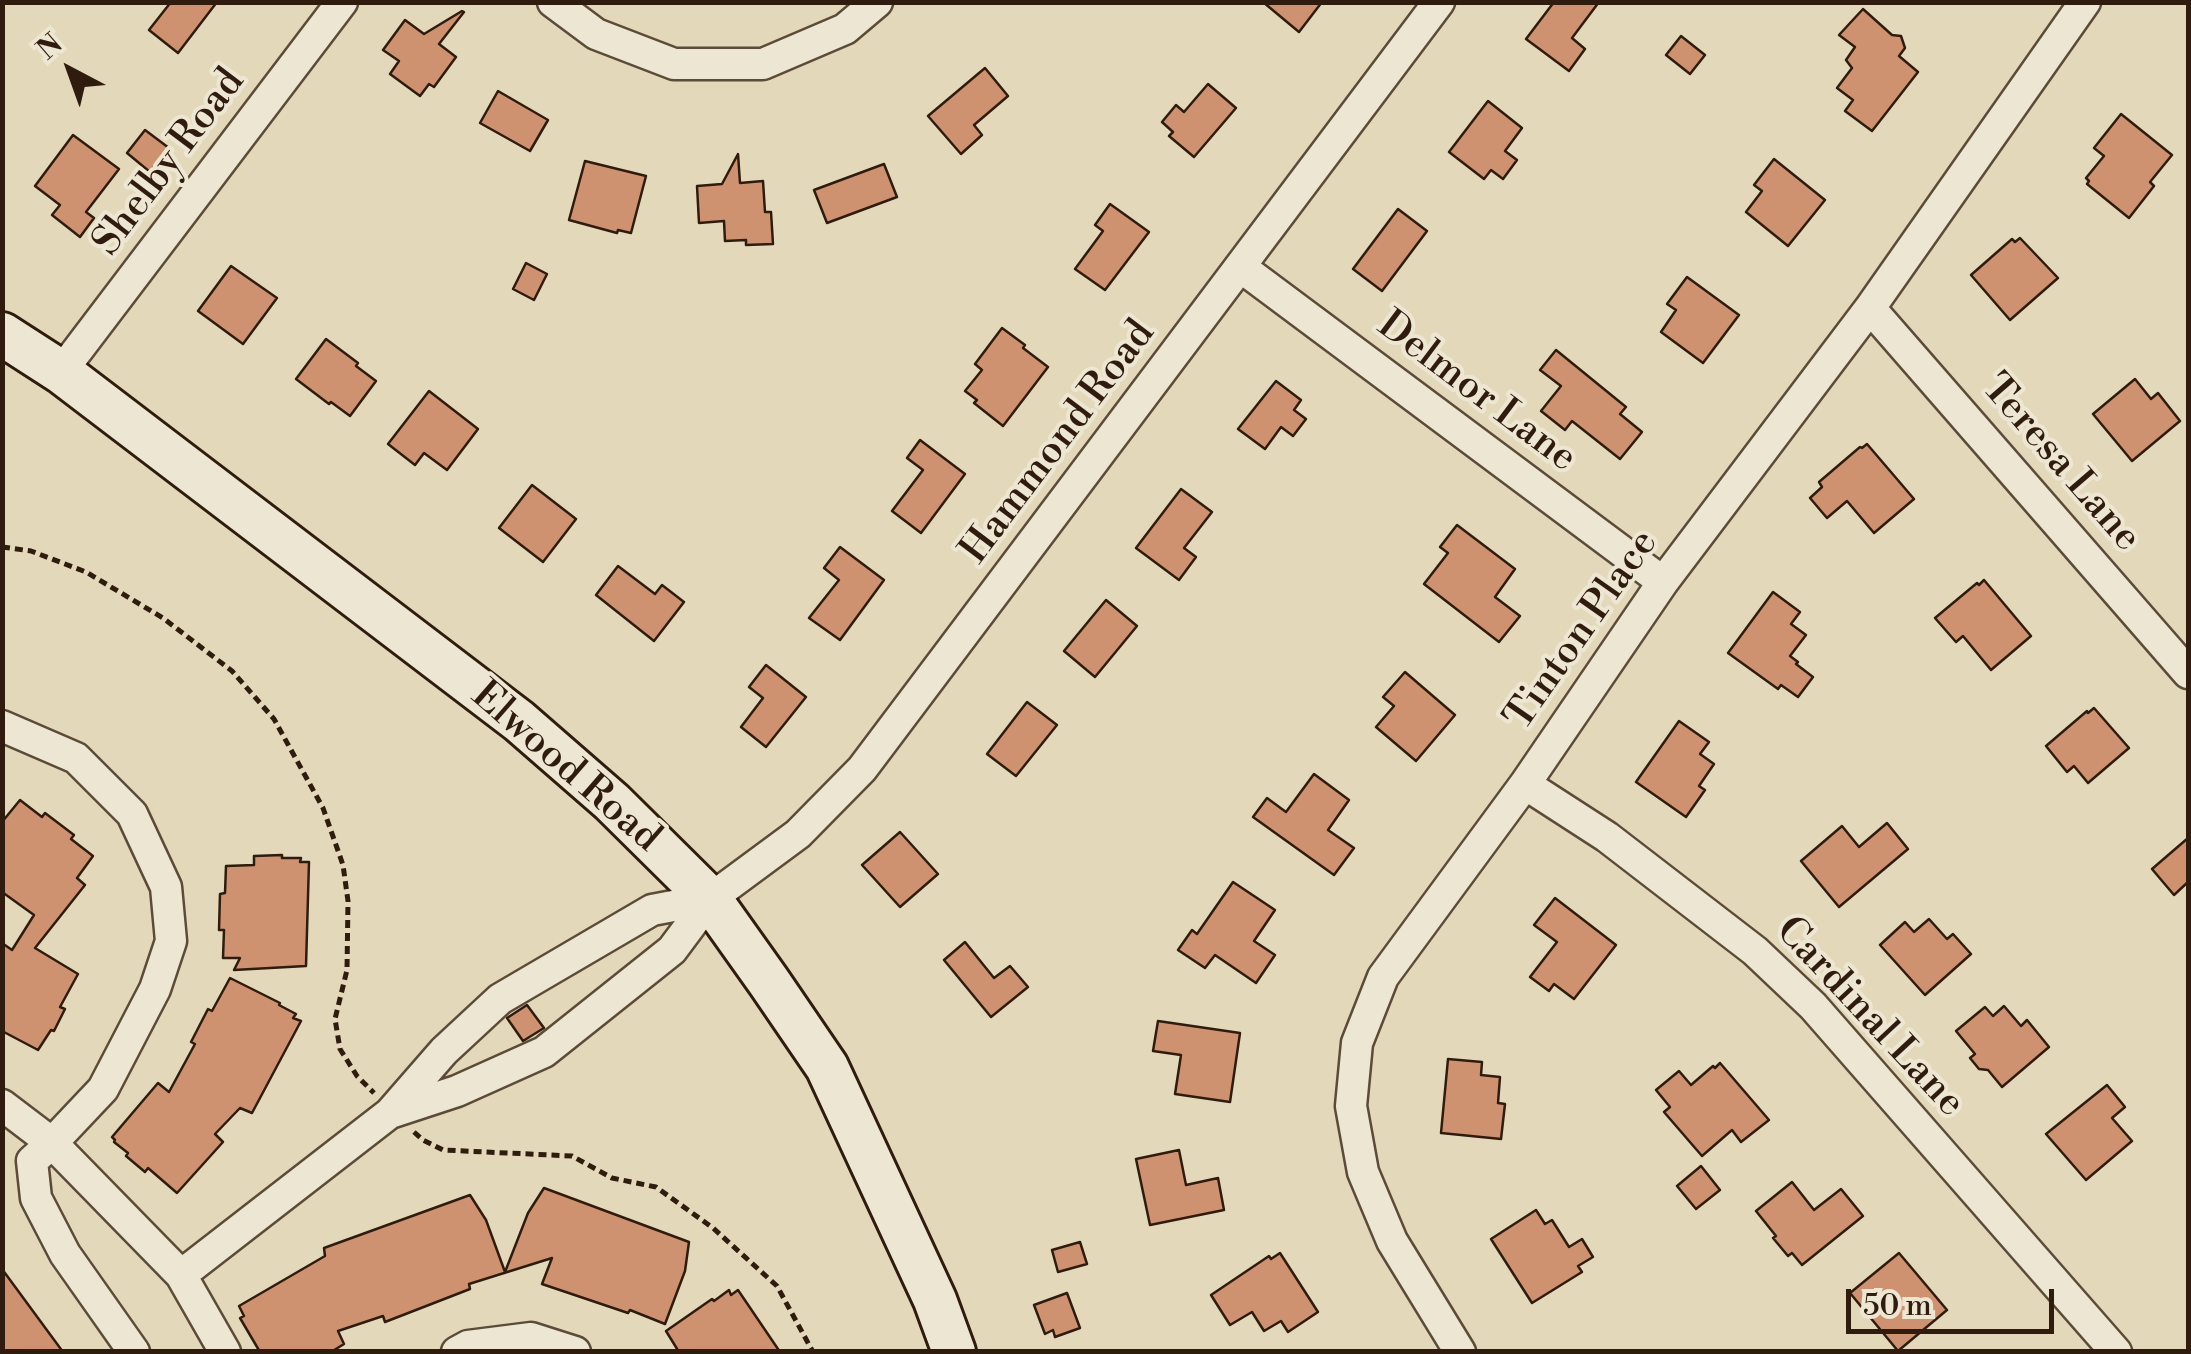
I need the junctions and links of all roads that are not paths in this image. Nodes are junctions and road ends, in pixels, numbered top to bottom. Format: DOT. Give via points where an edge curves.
graph roads {
  1 [pos="342,2"];
  2 [pos="553,2"];
  3 [pos="877,2"];
  4 [pos="1440,2"];
  5 [pos="2085,2"];
  6 [pos="1242,268"];
  7 [pos="1870,308"];
  8 [pos="2,334"];
  9 [pos="61,372"];
  10 [pos="1663,582"];
  11 [pos="2188,673"];
  12 [pos="2,726"];
  13 [pos="1525,784"];
  14 [pos="710,900"];
  15 [pos="2,1104"];
  16 [pos="388,1109"];
  17 [pos="52,1143"];
  18 [pos="181,1274"];
  19 [pos="134,1352"];
  20 [pos="225,1352"];
  21 [pos="457,1352"];
  22 [pos="575,1352"];
  23 [pos="954,1352"];
  24 [pos="1460,1352"];
  25 [pos="2116,1352"];
  1 -- 9 [label="street, Shelby Road"];
  2 -- 3 [label="street" via="596,34 674,64 762,64 845,29"];
  4 -- 6 [label="street, Hammond Road"];
  5 -- 7 [label="street, Tinton Place"];
  6 -- 10 [label="street, Delmor Lane"];
  6 -- 14 [label="street, Hammond Road" via="862,770 798,834"];
  7 -- 10 [label="street, Tinton Place"];
  7 -- 11 [label="street, Teresa Lane"];
  8 -- 9 [label="main road, Elwood Road"];
  9 -- 14 [label="main road, Elwood Road" via="519,721"];
  10 -- 13 [label="street, Tinton Place"];
  12 -- 17 [label="street" via="76,758 132,814 166,887 171,941 155,989 103,1089"];
  13 -- 24 [label="street, Tinton Place" via="1383,976 1357,1044 1352,1106 1363,1172 1392,1242"];
  13 -- 25 [label="street, Cardinal Lane" via="1755,951 1813,1006"];
  14 -- 16 [label="street" via="652,910 500,999"];
  14 -- 16 [label="street" via="672,950 544,1052 457,1092"];
  14 -- 23 [label="main road, Elwood Road" via="827,1067"];
  15 -- 17 [label="street"];
  16 -- 18 [label="street"];
  17 -- 18 [label="street"];
  17 -- 19 [label="street" via="32,1161 36,1198 65,1254"];
  18 -- 20 [label="street"];
  21 -- 22 [label="street" via="531,1338"];
}
